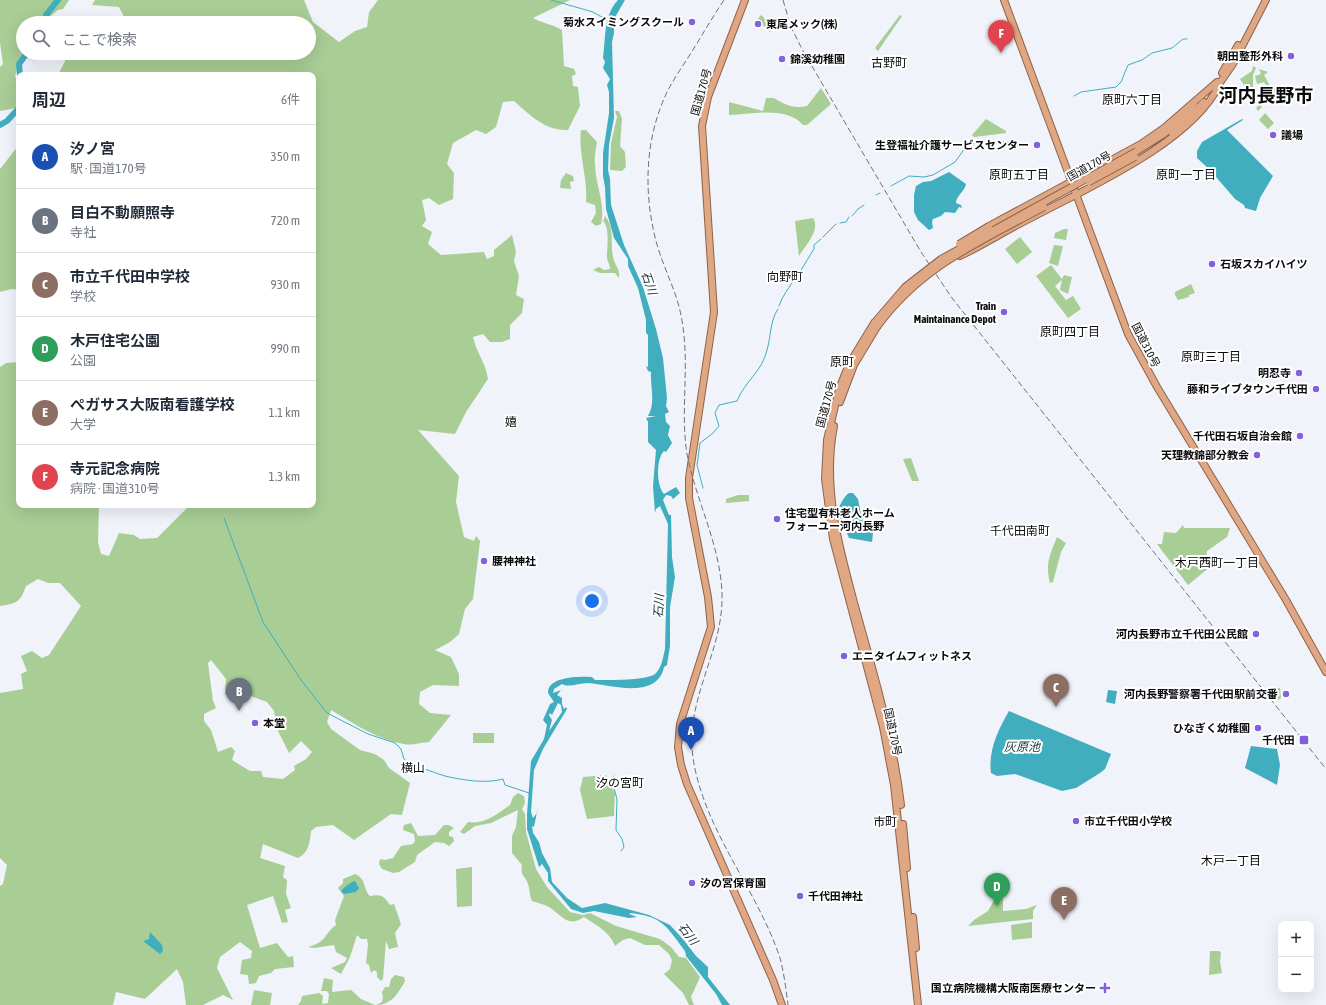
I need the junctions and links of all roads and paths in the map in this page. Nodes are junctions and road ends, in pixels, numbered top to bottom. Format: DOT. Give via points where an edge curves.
graph roads {
  1 [pos="745,0"];
  2 [pos="1004,0"];
  3 [pos="1262,0"];
  4 [pos="1266,0"];
  5 [pos="1218,83"];
  6 [pos="1139,152"];
  7 [pos="1071,182"];
  8 [pos="1076,194"];
  9 [pos="934,268"];
  10 [pos="926,269"];
  11 [pos="875,325"];
  12 [pos="1326,672"];
  13 [pos="782,1005"];
  14 [pos="918,1005"];
  15 [pos="922,1005"];
  1 -- 13 [label="highway, 国道170号" via="708,98 702,126 714,312 689,478 689,498 708,598 710,627 682,715 678,748 687,784"];
  2 -- 7 [label="highway, 国道310号"];
  3 -- 5 [label="highway, 国道170号"];
  4 -- 5 [label="highway, 国道170号" via="1233,64"];
  5 -- 6 [label="highway, 国道170号" via="1178,128 1158,144"];
  5 -- 7 [label="highway" via="1156,134"];
  5 -- 8 [label="highway" via="1214,95 1182,130 1152,152"];
  6 -- 9 [label="highway, 国道170号, bridge"];
  6 -- 10 [label="highway, 国道170号, bridge" via="967,243"];
  7 -- 8 [label="highway, 国道310号"];
  7 -- 10 [label="highway, bridge" via="947,251"];
  8 -- 9 [label="highway, bridge"];
  8 -- 12 [label="highway, 国道310号" via="1122,319 1139,355 1286,600"];
  9 -- 11 [label="highway, 国道170号, bridge"];
  10 -- 11 [label="highway, 国道170号, bridge" via="899,293"];
  11 -- 14 [label="highway, 国道170号" via="849,364 839,389 827,440 824,478 833,539 883,727 894,785"];
  11 -- 15 [label="highway, 国道170号" via="854,365 836,414 830,458 832,502 837,538 894,760"];
}
